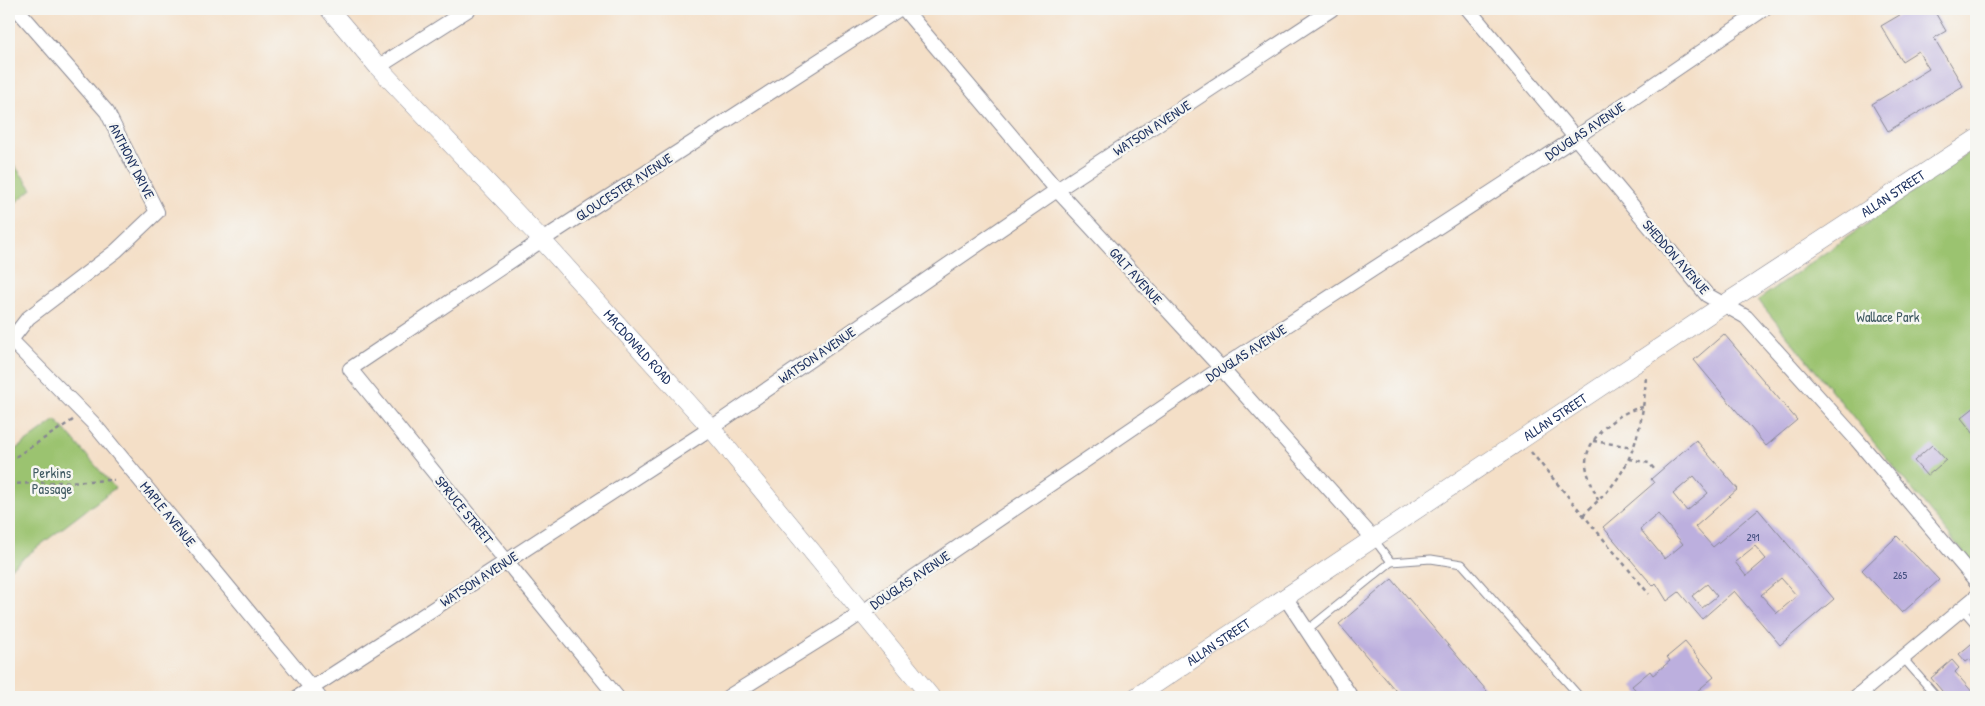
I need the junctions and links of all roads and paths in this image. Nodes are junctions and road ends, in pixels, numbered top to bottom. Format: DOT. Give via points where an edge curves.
graph roads {
  1 [pos="17,9"];
  2 [pos="329,9"];
  3 [pos="469,9"];
  4 [pos="900,9"];
  5 [pos="904,9"];
  6 [pos="1332,9"];
  7 [pos="1468,9"];
  8 [pos="1764,9"];
  9 [pos="378,67"];
  10 [pos="1575,138"];
  11 [pos="1976,140"];
  12 [pos="1057,190"];
  13 [pos="542,240"];
  14 [pos="1723,304"];
  15 [pos="10,339"];
  16 [pos="1646,356"];
  17 [pos="1221,368"];
  18 [pos="350,369"];
  19 [pos="1644,407"];
  20 [pos="83,413"];
  21 [pos="711,428"];
  22 [pos="1521,440"];
  23 [pos="1593,441"];
  24 [pos="1633,447"];
  25 [pos="1629,459"];
  26 [pos="9,461"];
  27 [pos="1655,470"];
  28 [pos="114,480"];
  29 [pos="9,484"];
  30 [pos="1598,500"];
  31 [pos="1583,515"];
  32 [pos="1373,538"];
  33 [pos="506,562"];
  34 [pos="1391,562"];
  35 [pos="1976,581"];
  36 [pos="1648,594"];
  37 [pos="1286,597"];
  38 [pos="1976,598"];
  39 [pos="1962,609"];
  40 [pos="861,613"];
  41 [pos="1976,625"];
  42 [pos="1307,630"];
  43 [pos="1903,658"];
  44 [pos="315,693"];
  45 [pos="298,697"];
  46 [pos="617,697"];
  47 [pos="728,697"];
  48 [pos="931,697"];
  49 [pos="1136,697"];
  50 [pos="1351,697"];
  51 [pos="1580,697"];
  52 [pos="1856,697"];
  53 [pos="1936,697"];
  1 -- 15 [label="street, ANTHONY DRIVE" via="107,112 157,212 116,251 28,318"];
  2 -- 9 [label="street, MACDONALD ROAD"];
  3 -- 9 [label="street"];
  4 -- 13 [label="street, GLOUCESTER AVENUE"];
  5 -- 12 [label="street, GALT AVENUE"];
  6 -- 12 [label="street, WATSON AVENUE"];
  7 -- 10 [label="street, SHEDDON AVENUE"];
  8 -- 10 [label="street, DOUGLAS AVENUE"];
  9 -- 13 [label="street, MACDONALD ROAD"];
  10 -- 14 [label="street, SHEDDON AVENUE" via="1707,295"];
  10 -- 17 [label="street, DOUGLAS AVENUE"];
  11 -- 14 [label="street, ALLAN STREET"];
  12 -- 17 [label="street, GALT AVENUE"];
  12 -- 21 [label="street, WATSON AVENUE"];
  13 -- 18 [label="street, GLOUCESTER AVENUE"];
  13 -- 21 [label="street, MACDONALD ROAD"];
  14 -- 16 [label="street, ALLAN STREET"];
  14 -- 35 [label="street, SHEDDON AVENUE" via="1746,317 1857,440"];
  15 -- 20 [label="street, MAPLE AVENUE"];
  16 -- 19 [label="path"];
  16 -- 22 [label="street, ALLAN STREET"];
  17 -- 32 [label="street, GALT AVENUE"];
  17 -- 40 [label="street, DOUGLAS AVENUE"];
  18 -- 33 [label="street, SPRUCE STREET"];
  19 -- 23 [label="path" via="1633,408 1596,434"];
  19 -- 24 [label="path"];
  20 -- 26 [label="path"];
  20 -- 44 [label="street, MAPLE AVENUE"];
  21 -- 33 [label="street, WATSON AVENUE"];
  21 -- 40 [label="street, MACDONALD ROAD"];
  22 -- 31 [label="path"];
  22 -- 32 [label="street, ALLAN STREET"];
  23 -- 24 [label="path"];
  23 -- 30 [label="path" via="1586,466"];
  24 -- 25 [label="path"];
  25 -- 27 [label="path" via="1649,463"];
  25 -- 30 [label="path" via="1611,487"];
  28 -- 29 [label="path"];
  30 -- 31 [label="path"];
  31 -- 36 [label="path"];
  32 -- 34 [label="lane"];
  32 -- 37 [label="street, ALLAN STREET"];
  33 -- 44 [label="street, WATSON AVENUE"];
  33 -- 46 [label="street, SPRUCE STREET"];
  34 -- 42 [label="lane"];
  34 -- 51 [label="lane" via="1431,560 1462,564"];
  37 -- 42 [label="street"];
  37 -- 49 [label="street, ALLAN STREET"];
  38 -- 39 [label="street"];
  39 -- 41 [label="lane"];
  39 -- 43 [label="street"];
  40 -- 47 [label="street, DOUGLAS AVENUE"];
  40 -- 48 [label="street, MACDONALD ROAD"];
  42 -- 50 [label="street"];
  43 -- 52 [label="street"];
  43 -- 53 [label="lane"];
  44 -- 45 [label="street, WATSON AVENUE"];
}
